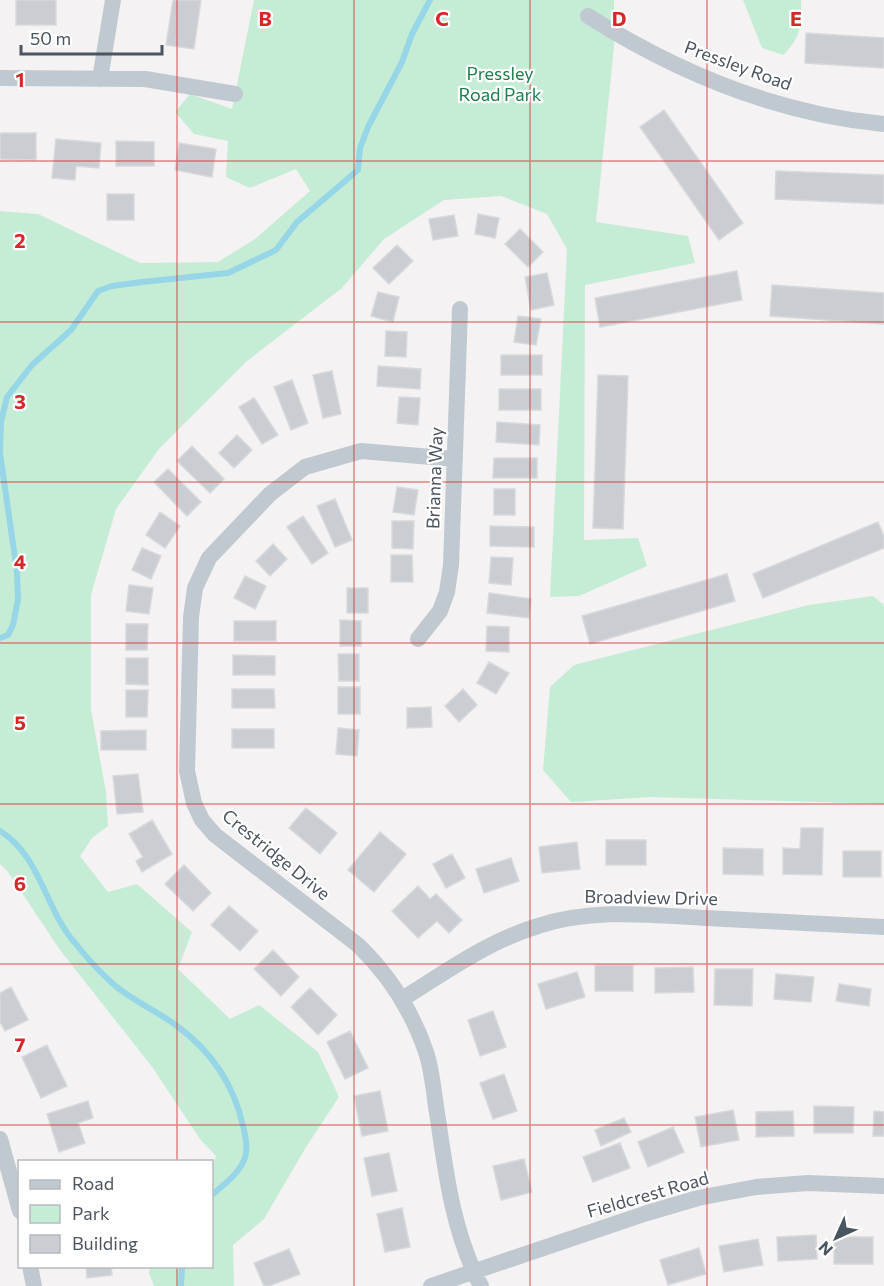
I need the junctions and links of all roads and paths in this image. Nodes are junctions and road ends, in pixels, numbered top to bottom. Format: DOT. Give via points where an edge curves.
graph roads {
  1 [pos="113,0"];
  2 [pos="588,16"];
  3 [pos="0,78"];
  4 [pos="100,79"];
  5 [pos="235,93"];
  6 [pos="884,124"];
  7 [pos="460,309"];
  8 [pos="455,459"];
  9 [pos="418,639"];
  10 [pos="884,927"];
  11 [pos="402,999"];
  12 [pos="0,1139"];
  13 [pos="884,1186"];
  14 [pos="18,1204"];
  15 [pos="30,1268"];
  16 [pos="477,1279"];
  17 [pos="34,1286"];
  18 [pos="431,1286"];
  1 -- 4 [label="street"];
  2 -- 6 [label="street, Pressley Road" via="644,50 737,90 825,115"];
  3 -- 4 [label="street"];
  4 -- 5 [label="street" via="146,79"];
  7 -- 8 [label="street, Brianna Way"];
  8 -- 9 [label="street, Brianna Way" via="452,565 447,592 440,611"];
  8 -- 11 [label="street, Crestridge Drive" via="361,451 305,467 270,494 209,558 195,588 191,617 187,771 202,820 215,835 358,945"];
  10 -- 11 [label="street, Broadview Drive" via="626,914 574,917 539,925 495,943"];
  11 -- 16 [label="street, Crestridge Drive" via="430,1068 454,1215"];
  12 -- 14 [label="street"];
  13 -- 16 [label="street, Fieldcrest Road" via="798,1184 698,1197"];
  15 -- 17 [label="street"];
  16 -- 18 [label="street, Fieldcrest Road"];
}
